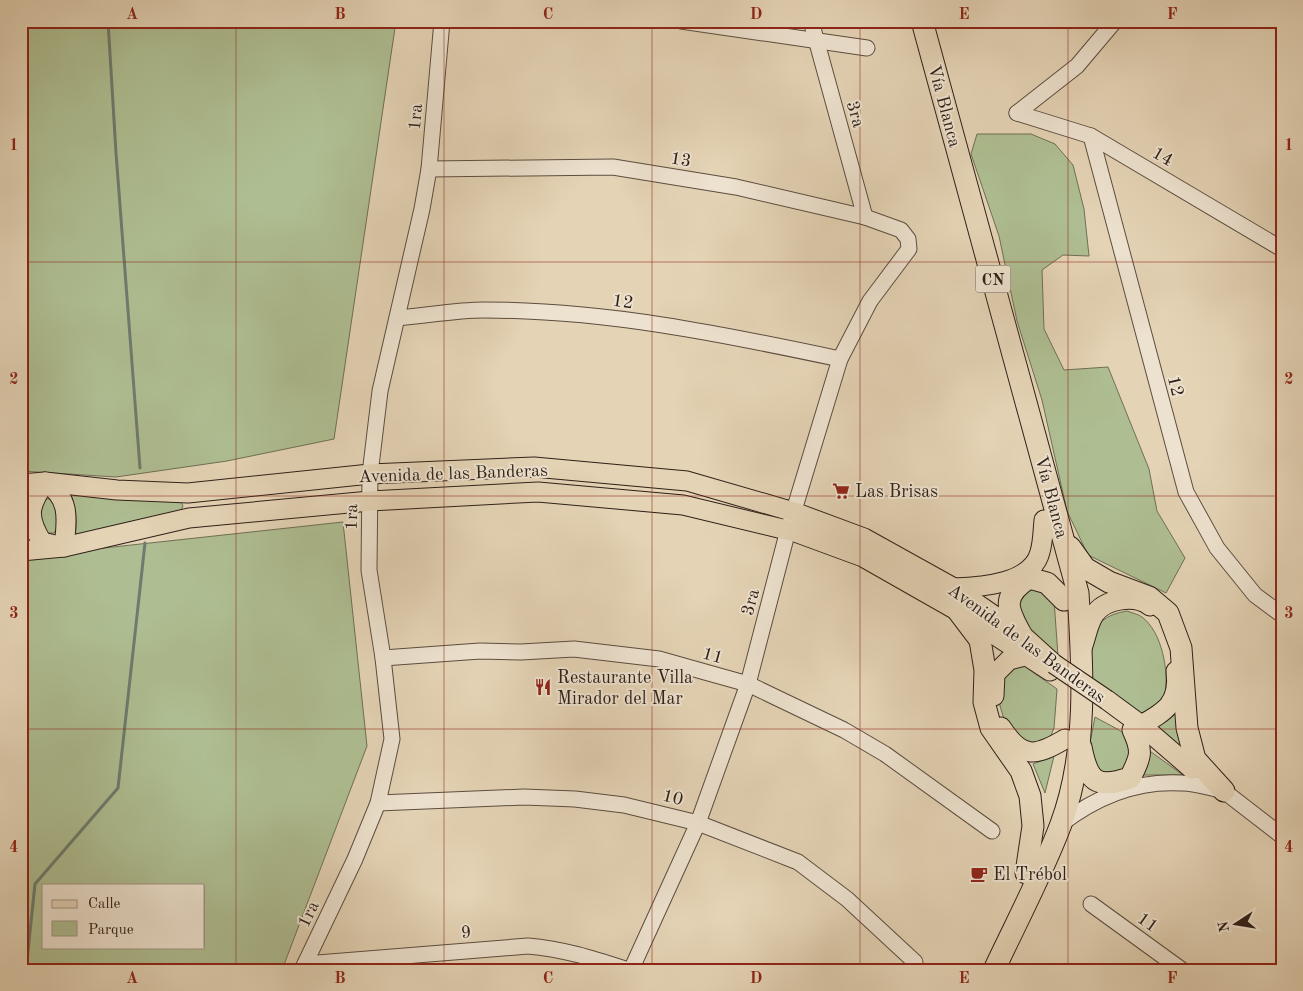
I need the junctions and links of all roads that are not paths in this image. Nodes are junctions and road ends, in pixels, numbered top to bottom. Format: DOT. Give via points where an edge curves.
graph roads {
  1 [pos="442,21"];
  2 [pos="681,21"];
  3 [pos="811,21"];
  4 [pos="911,21"];
  5 [pos="922,21"];
  6 [pos="1115,21"];
  7 [pos="816,41"];
  8 [pos="867,48"];
  9 [pos="1091,136"];
  10 [pos="429,169"];
  11 [pos="865,217"];
  12 [pos="909,249"];
  13 [pos="1282,249"];
  14 [pos="396,318"];
  15 [pos="840,360"];
  16 [pos="370,474"];
  17 [pos="45,482"];
  18 [pos="21,484"];
  19 [pos="370,501"];
  20 [pos="794,512"];
  21 [pos="1044,520"];
  22 [pos="788,530"];
  23 [pos="1063,537"];
  24 [pos="64,547"];
  25 [pos="21,551"];
  26 [pos="954,588"];
  27 [pos="1064,600"];
  28 [pos="958,611"];
  29 [pos="1282,615"];
  30 [pos="1021,634"];
  31 [pos="1082,650"];
  32 [pos="1025,656"];
  33 [pos="383,658"];
  34 [pos="1055,670"];
  35 [pos="748,684"];
  36 [pos="1137,727"];
  37 [pos="1072,741"];
  38 [pos="1192,769"];
  39 [pos="1224,791"];
  40 [pos="378,803"];
  41 [pos="698,823"];
  42 [pos="1061,824"];
  43 [pos="992,831"];
  44 [pos="1282,836"];
  45 [pos="1026,873"];
  46 [pos="1091,904"];
  47 [pos="915,962"];
  48 [pos="304,967"];
  49 [pos="629,970"];
  50 [pos="982,970"];
  51 [pos="994,970"];
  52 [pos="1182,970"];
  1 -- 10 [label="street, 1ra"];
  2 -- 7 [label="street"];
  3 -- 7 [label="street, 3ra"];
  4 -- 21 [label="highway, Vía Blanca / CN"];
  5 -- 23 [label="highway, Vía Blanca / CN"];
  6 -- 9 [label="street, 14" via="1077,66 1018,113"];
  7 -- 8 [label="street"];
  7 -- 11 [label="street, 3ra"];
  9 -- 13 [label="street, 14"];
  9 -- 29 [label="street, 12" via="1186,492 1217,548 1255,595"];
  10 -- 11 [label="street, 13" via="613,167 736,187"];
  10 -- 14 [label="street, 1ra"];
  11 -- 12 [label="street, 13" via="901,230 908,239"];
  12 -- 15 [label="street, 3ra" via="870,301"];
  14 -- 15 [label="street, 12" via="482,310 593,316 718,333"];
  14 -- 16 [label="street, 1ra" via="380,392"];
  15 -- 20 [label="street, 3ra"];
  16 -- 17 [label="main road, Avenida de las Banderas" via="188,493"];
  16 -- 19 [label="street, 1ra"];
  16 -- 20 [label="main road, Avenida de las Banderas" via="534,467 688,480"];
  17 -- 18 [label="main road, Avenida de las Banderas"];
  17 -- 24 [label="main road" via="57,490 67,516"];
  17 -- 24 [label="main road" via="34,498 32,526 42,542"];
  19 -- 22 [label="main road, Avenida de las Banderas" via="538,492 683,504"];
  19 -- 24 [label="main road, Avenida de las Banderas" via="189,518"];
  19 -- 33 [label="street, 1ra" via="369,570"];
  20 -- 22 [label="street, 3ra"];
  20 -- 26 [label="main road, Avenida de las Banderas" via="864,538"];
  21 -- 26 [label="main road" via="1040,553 1027,569 1011,580 988,587"];
  21 -- 27 [label="highway, Vía Blanca / CN"];
  22 -- 28 [label="main road, Avenida de las Banderas" via="863,557"];
  22 -- 35 [label="street, 3ra"];
  23 -- 31 [label="highway, Vía Blanca / CN" via="1078,593"];
  23 -- 39 [label="highway" via="1085,568 1109,582 1149,596 1168,613 1181,648 1187,728 1194,759"];
  24 -- 25 [label="main road, Avenida de las Banderas"];
  26 -- 30 [label="main road, Avenida de las Banderas"];
  27 -- 30 [label="highway" via="1047,583 1029,578 1016,586 1009,598 1009,613"];
  27 -- 37 [label="highway, Vía Blanca / CN"];
  28 -- 32 [label="main road, Avenida de las Banderas"];
  28 -- 45 [label="highway" via="980,640 986,670 984,702 991,728 1021,771 1030,796 1033,826"];
  30 -- 34 [label="main road, Avenida de las Banderas"];
  31 -- 36 [label="main road" via="1094,614 1110,603 1130,599 1147,604 1162,617 1177,675 1174,699 1164,712"];
  31 -- 37 [label="highway, Vía Blanca / CN"];
  32 -- 34 [label="main road, Avenida de las Banderas"];
  32 -- 37 [label="main road" via="1009,660 995,674 993,703 1002,728 1016,747 1031,753"];
  33 -- 35 [label="street, 11" via="574,649 659,659"];
  33 -- 40 [label="street, 1ra" via="392,740"];
  34 -- 36 [label="main road, Avenida de las Banderas, bridge"];
  35 -- 41 [label="street, 3ra"];
  35 -- 43 [label="street, 11" via="844,730 885,754"];
  36 -- 37 [label="highway" via="1141,746 1139,761 1130,778 1109,785 1091,777"];
  36 -- 38 [label="main road, Avenida de las Banderas"];
  37 -- 42 [label="highway, Vía Blanca / CN" via="1072,784"];
  37 -- 45 [label="highway, Vía Blanca / CN" via="1052,806"];
  38 -- 39 [label="street, Avenida de las Banderas"];
  39 -- 42 [label="street" via="1185,783 1161,782 1138,786 1083,806"];
  39 -- 44 [label="street, Avenida de las Banderas"];
  40 -- 41 [label="street, 10" via="524,797 575,799 624,805"];
  40 -- 48 [label="street, 1ra"];
  41 -- 47 [label="street, 10" via="798,862 848,900"];
  41 -- 49 [label="street, 3ra"];
  42 -- 51 [label="highway, Vía Blanca / CN"];
  45 -- 50 [label="highway, Vía Blanca / CN"];
  46 -- 52 [label="street, 11"];
  48 -- 49 [label="street, 9" via="528,946 578,953"];
}
